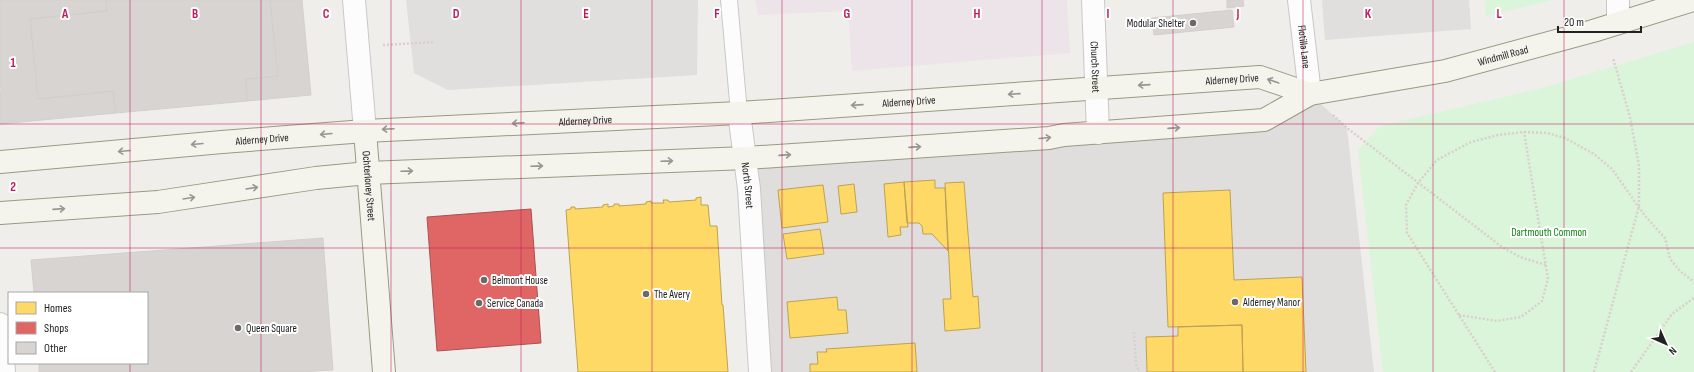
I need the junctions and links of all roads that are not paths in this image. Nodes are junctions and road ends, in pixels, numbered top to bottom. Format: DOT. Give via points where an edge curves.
graph roads {
  1 [pos="354,0"];
  2 [pos="729,0"];
  3 [pos="1093,0"];
  4 [pos="1299,0"];
  5 [pos="1618,0"];
  6 [pos="1693,0"];
  7 [pos="1618,23"];
  8 [pos="1096,88"];
  9 [pos="1310,94"];
  10 [pos="740,113"];
  11 [pos="365,131"];
  12 [pos="1098,133"];
  13 [pos="746,158"];
  14 [pos="0,162"];
  15 [pos="368,173"];
  16 [pos="0,213"];
  17 [pos="0,324"];
  18 [pos="4,372"];
  19 [pos="384,372"];
  20 [pos="760,372"];
  1 -- 11 [label="street, Ochterloney Street"];
  2 -- 10 [label="lane, North Street"];
  3 -- 8 [label="street, Church Street"];
  4 -- 9 [label="street, Flotilla Lane"];
  5 -- 7 [label="street"];
  6 -- 7 [label="main road, Windmill Road"];
  7 -- 9 [label="main road, Windmill Road" via="1446,71"];
  9 -- 8 [label="main road, Alderney Drive, one-way" via="1260,77"];
  8 -- 10 [label="main road, Alderney Drive, one-way"];
  8 -- 12 [label="street, Church Street"];
  12 -- 9 [label="main road, one-way" via="1264,120"];
  10 -- 11 [label="main road, Alderney Drive, one-way"];
  10 -- 13 [label="street, North Street"];
  11 -- 14 [label="main road, Alderney Drive, one-way"];
  11 -- 15 [label="main road, Ochterloney Street"];
  13 -- 12 [label="main road, one-way"];
  15 -- 13 [label="main road, one-way"];
  13 -- 20 [label="street, North Street"];
  16 -- 15 [label="main road, one-way" via="158,202 316,178"];
  15 -- 19 [label="main road, Ochterloney Street"];
  17 -- 18 [label="street"];
}
